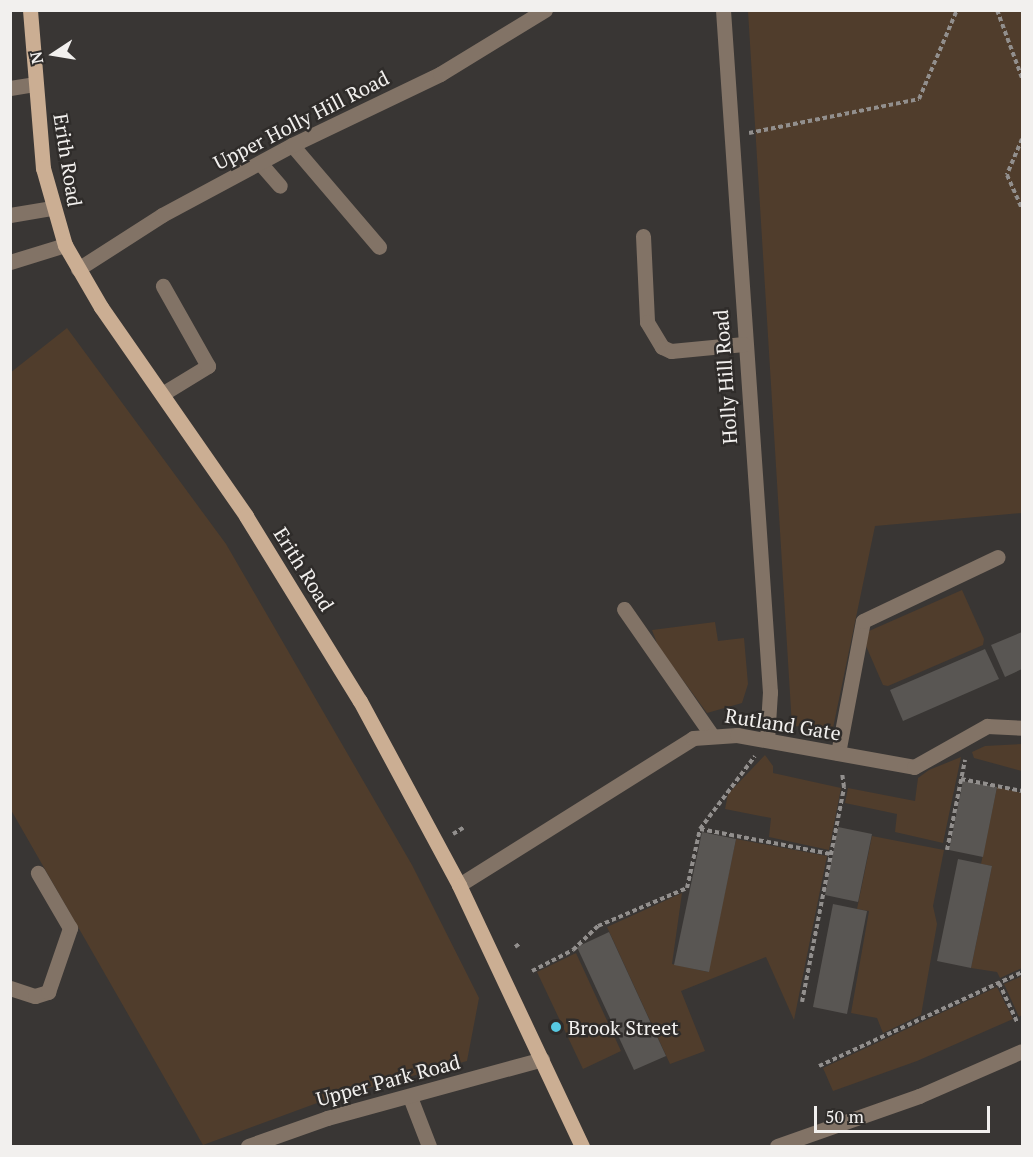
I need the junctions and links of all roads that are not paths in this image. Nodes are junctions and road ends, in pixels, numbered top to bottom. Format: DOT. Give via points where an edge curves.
graph roads {
  1 [pos="30,10"];
  2 [pos="545,10"];
  3 [pos="723,10"];
  4 [pos="36,84"];
  5 [pos="10,88"];
  6 [pos="292,145"];
  7 [pos="260,163"];
  8 [pos="280,186"];
  9 [pos="52,208"];
  10 [pos="10,215"];
  11 [pos="643,236"];
  12 [pos="65,244"];
  13 [pos="379,247"];
  14 [pos="10,262"];
  15 [pos="78,269"];
  16 [pos="163,286"];
  17 [pos="744,344"];
  18 [pos="162,393"];
  19 [pos="998,557"];
  20 [pos="624,609"];
  21 [pos="1023,728"];
  22 [pos="711,734"];
  23 [pos="767,740"];
  24 [pos="838,753"];
  25 [pos="38,873"];
  26 [pos="459,885"];
  27 [pos="10,988"];
  28 [pos="1023,1051"];
  29 [pos="542,1059"];
  30 [pos="410,1097"];
  31 [pos="787,1145"];
  32 [pos="248,1146"];
  33 [pos="429,1146"];
  34 [pos="582,1146"];
  1 -- 4 [label="main road, Erith Road"];
  2 -- 6 [label="street, Upper Holly Hill Road" via="440,74"];
  3 -- 17 [label="street, Holly Hill Road"];
  4 -- 5 [label="street"];
  4 -- 9 [label="main road, Erith Road"];
  6 -- 7 [label="street, Upper Holly Hill Road"];
  6 -- 13 [label="street"];
  7 -- 8 [label="street"];
  7 -- 15 [label="street, Upper Holly Hill Road" via="162,215"];
  9 -- 10 [label="street"];
  9 -- 12 [label="main road, Erith Road"];
  11 -- 17 [label="street" via="648,322 662,347 671,351"];
  12 -- 14 [label="street"];
  12 -- 15 [label="main road, Erith Road"];
  15 -- 18 [label="main road, Erith Road"];
  16 -- 18 [label="street" via="208,366"];
  17 -- 23 [label="street, Holly Hill Road" via="770,692"];
  18 -- 26 [label="main road, Erith Road" via="246,516 342,672"];
  19 -- 24 [label="street" via="863,621"];
  20 -- 22 [label="street"];
  21 -- 24 [label="street, Rutland Gate" via="987,726 914,767"];
  22 -- 23 [label="street, Rutland Gate"];
  22 -- 26 [label="street, Rutland Gate" via="677,744"];
  23 -- 24 [label="street, Rutland Gate"];
  25 -- 27 [label="street" via="70,928 48,992 35,996"];
  26 -- 29 [label="main road, Erith Road"];
  28 -- 31 [label="street" via="919,1096"];
  29 -- 30 [label="street, Upper Park Road"];
  29 -- 34 [label="main road, Erith Road"];
  30 -- 32 [label="street, Upper Park Road" via="327,1118"];
  30 -- 33 [label="street"];
}
